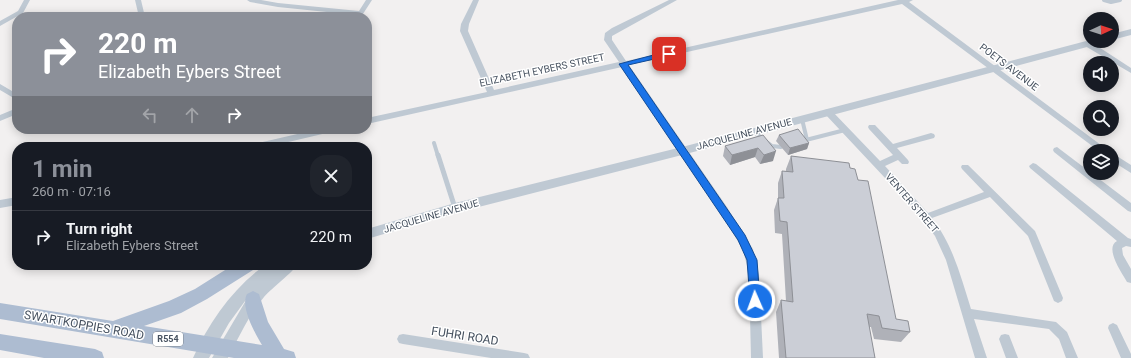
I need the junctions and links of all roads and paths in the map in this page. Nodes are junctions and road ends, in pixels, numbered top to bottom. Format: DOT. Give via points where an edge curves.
graph roads {
  1 [pos="27,0"];
  2 [pos="138,0"];
  3 [pos="250,0"];
  4 [pos="369,0"];
  5 [pos="476,0"];
  6 [pos="674,0"];
  7 [pos="905,0"];
  8 [pos="1104,0"];
  9 [pos="1120,0"];
  10 [pos="21,12"];
  11 [pos="141,12"];
  12 [pos="335,12"];
  13 [pos="361,12"];
  14 [pos="12,17"];
  15 [pos="0,24"];
  16 [pos="1131,32"];
  17 [pos="1119,35"];
  18 [pos="1083,45"];
  19 [pos="1102,48"];
  20 [pos="623,64"];
  21 [pos="993,69"];
  22 [pos="1131,71"];
  23 [pos="0,87"];
  24 [pos="491,92"];
  25 [pos="12,94"];
  26 [pos="828,112"];
  27 [pos="12,113"];
  28 [pos="0,118"];
  29 [pos="802,119"];
  30 [pos="372,120"];
  31 [pos="872,127"];
  32 [pos="845,130"];
  33 [pos="754,132"];
  34 [pos="302,134"];
  35 [pos="931,136"];
  36 [pos="807,140"];
  37 [pos="272,142"];
  38 [pos="800,142"];
  39 [pos="434,143"];
  40 [pos="1095,144"];
  41 [pos="781,147"];
  42 [pos="891,147"];
  43 [pos="1057,150"];
  44 [pos="682,151"];
  45 [pos="1119,161"];
  46 [pos="878,165"];
  47 [pos="1033,166"];
  48 [pos="965,167"];
  49 [pos="1131,170"];
  50 [pos="992,193"];
  51 [pos="12,202"];
  52 [pos="0,204"];
  53 [pos="455,208"];
  54 [pos="1131,208"];
  55 [pos="926,216"];
  56 [pos="372,233"];
  57 [pos="1128,243"];
  58 [pos="240,270"];
  59 [pos="268,270"];
  60 [pos="283,270"];
  61 [pos="1131,279"];
  62 [pos="1058,298"];
  63 [pos="253,299"];
  64 [pos="0,311"];
  65 [pos="968,313"];
  66 [pos="1113,328"];
  67 [pos="111,331"];
  68 [pos="403,339"];
  69 [pos="1005,339"];
  70 [pos="0,342"];
  71 [pos="214,352"];
  72 [pos="283,357"];
  73 [pos="95,358"];
  74 [pos="524,358"];
  75 [pos="756,358"];
  76 [pos="982,358"];
  77 [pos="1012,358"];
  78 [pos="1072,358"];
  79 [pos="1128,358"];
  1 -- 10 [label="street"];
  2 -- 11 [label="street"];
  3 -- 12 [label="street"];
  4 -- 13 [label="street"];
  5 -- 24 [label="street" via="464,31"];
  6 -- 20 [label="street" via="608,35 609,44"];
  7 -- 20 [label="street, ELIZABETH EYBERS STREET"];
  7 -- 21 [label="street, POETS AVENUE"];
  8 -- 9 [label="lane"];
  14 -- 15 [label="street"];
  16 -- 17 [label="street"];
  18 -- 21 [label="street, JACQUELINE AVENUE"];
  19 -- 22 [label="street"];
  20 -- 24 [label="street, ELIZABETH EYBERS STREET"];
  20 -- 44 [label="street"];
  21 -- 26 [label="street, JACQUELINE AVENUE"];
  21 -- 40 [label="street, POETS AVENUE"];
  23 -- 25 [label="street"];
  24 -- 30 [label="street, ELIZABETH EYBERS STREET"];
  26 -- 29 [label="street, JACQUELINE AVENUE"];
  26 -- 32 [label="street, VENTER STREET"];
  27 -- 28 [label="street"];
  29 -- 33 [label="street, JACQUELINE AVENUE"];
  29 -- 36 [label="lane"];
  31 -- 42 [label="street"];
  32 -- 36 [label="lane"];
  32 -- 46 [label="street, VENTER STREET"];
  33 -- 41 [label="lane" via="772,146"];
  33 -- 44 [label="street, JACQUELINE AVENUE"];
  34 -- 37 [label="street"];
  35 -- 42 [label="street"];
  36 -- 38 [label="lane"];
  39 -- 53 [label="lane"];
  42 -- 46 [label="street" via="902,159"];
  43 -- 54 [label="street"];
  44 -- 53 [label="street, JACQUELINE AVENUE"];
  44 -- 75 [label="street" via="738,232 752,260"];
  45 -- 49 [label="street"];
  46 -- 55 [label="street, VENTER STREET"];
  47 -- 57 [label="street"];
  48 -- 50 [label="street"];
  50 -- 55 [label="street"];
  50 -- 62 [label="street" via="1032,234"];
  51 -- 52 [label="street"];
  53 -- 56 [label="street, JACQUELINE AVENUE"];
  55 -- 65 [label="street, VENTER STREET" via="948,252"];
  57 -- 61 [label="street" via="1117,246 1118,255"];
  58 -- 67 [label="main road" via="175,307"];
  59 -- 71 [label="street" via="252,282 233,302"];
  60 -- 63 [label="street"];
  63 -- 71 [label="street"];
  63 -- 72 [label="main road" via="260,325"];
  64 -- 67 [label="main road, SWARTKOPPIES ROAD / R554"];
  65 -- 76 [label="street, VENTER STREET"];
  65 -- 78 [label="street" via="1052,325 1063,336"];
  66 -- 79 [label="street"];
  67 -- 71 [label="main road, SWARTKOPPIES ROAD / R554"];
  68 -- 74 [label="street, FUHRI ROAD"];
  69 -- 77 [label="street"];
  70 -- 73 [label="main road"];
  71 -- 72 [label="main road, SWARTKOPPIES ROAD / R554"];
}
